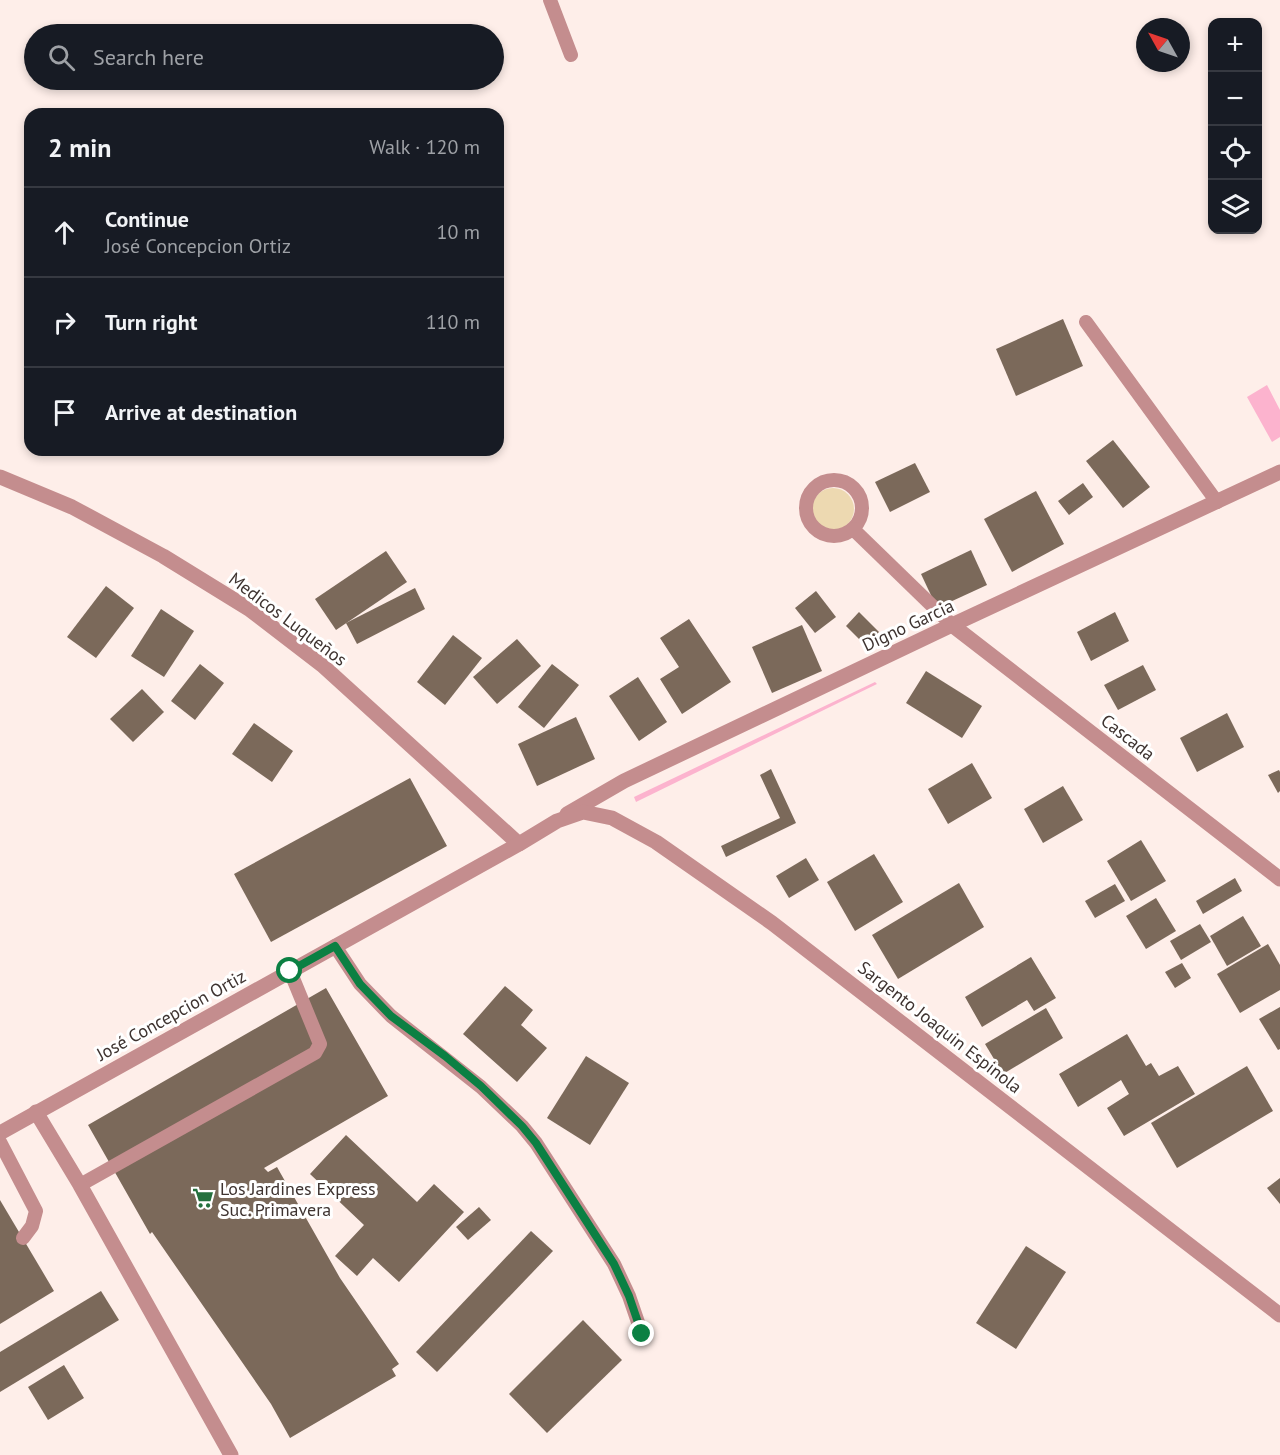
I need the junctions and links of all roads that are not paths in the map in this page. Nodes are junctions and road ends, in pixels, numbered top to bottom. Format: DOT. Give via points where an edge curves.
graph roads {
  1 [pos="550,0"];
  2 [pos="572,55"];
  3 [pos="1086,322"];
  4 [pos="1280,472"];
  5 [pos="0,477"];
  6 [pos="1217,502"];
  7 [pos="853,529"];
  8 [pos="952,625"];
  9 [pos="557,820"];
  10 [pos="519,844"];
  11 [pos="1280,879"];
  12 [pos="335,946"];
  13 [pos="290,971"];
  14 [pos="36,1112"];
  15 [pos="0,1133"];
  16 [pos="0,1143"];
  17 [pos="80,1185"];
  18 [pos="23,1238"];
  19 [pos="1280,1315"];
  20 [pos="642,1334"];
  21 [pos="231,1455"];
  1 -- 2 [label="lane"];
  3 -- 6 [label="lane"];
  4 -- 6 [label="street, Digno Garcia"];
  5 -- 10 [label="street, Medicos Luqueños" via="72,507 249,609 322,665"];
  6 -- 8 [label="street, Digno Garcia"];
  7 -- 7 [label="lane" via="862,513 862,503 853,487 827,480 812,490 805,508 811,526 827,536"];
  7 -- 8 [label="lane"];
  8 -- 9 [label="street, Digno Garcia" via="624,781"];
  8 -- 11 [label="street, Cascada"];
  9 -- 10 [label="street, Digno Garcia"];
  9 -- 19 [label="street, Sargento Joaquin Espinola" via="583,812 612,818 656,842 771,922"];
  10 -- 12 [label="street, José Concepcion Ortiz"];
  12 -- 13 [label="street, José Concepcion Ortiz"];
  12 -- 20 [label="lane" via="360,984 391,1016 481,1086 536,1143 614,1264"];
  13 -- 14 [label="street, José Concepcion Ortiz"];
  13 -- 17 [label="lane" via="320,1044 315,1053"];
  14 -- 15 [label="street, José Concepcion Ortiz"];
  14 -- 17 [label="street"];
  16 -- 18 [label="lane" via="36,1211"];
  17 -- 21 [label="street"];
}
